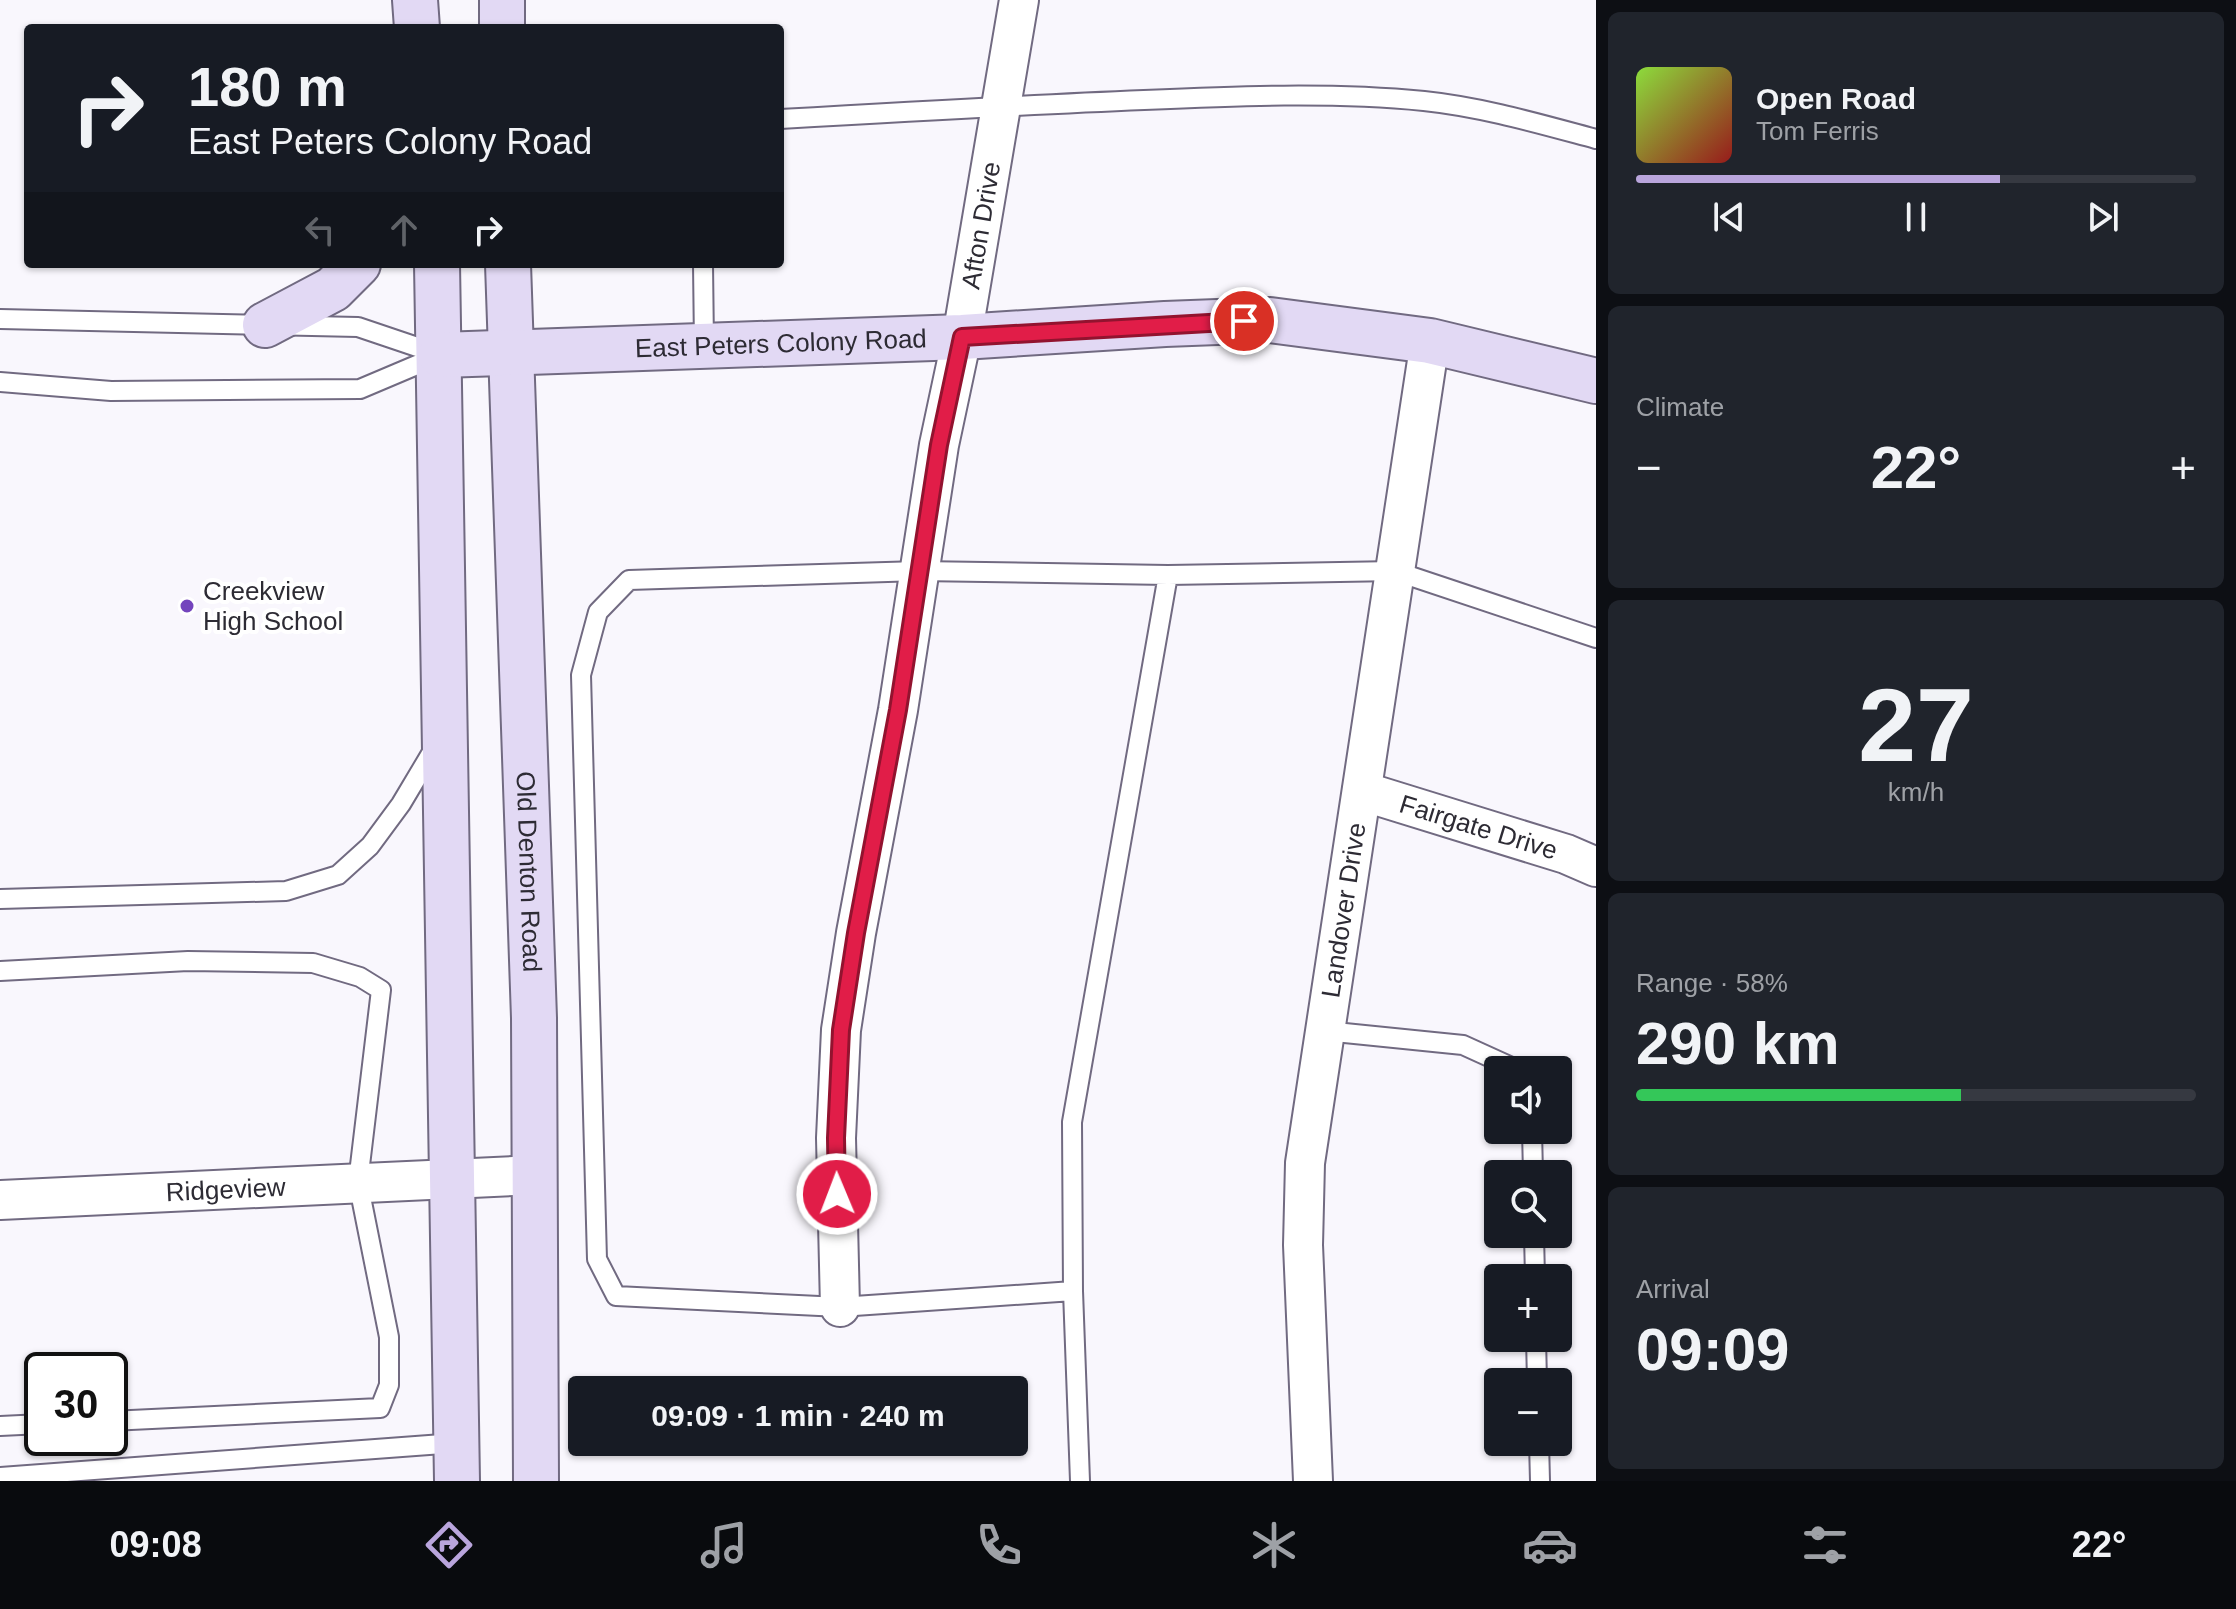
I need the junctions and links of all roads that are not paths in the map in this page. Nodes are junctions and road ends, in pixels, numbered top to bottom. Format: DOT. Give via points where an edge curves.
graph roads {
  1 [pos="502,0"];
  2 [pos="1019,0"];
  3 [pos="502,24"];
  4 [pos="1001,105"];
  5 [pos="784,119"];
  6 [pos="1596,139"];
  7 [pos="354,268"];
  8 [pos="437,268"];
  9 [pos="508,268"];
  10 [pos="703,268"];
  11 [pos="0,319"];
  12 [pos="265,325"];
  13 [pos="962,337"];
  14 [pos="1430,341"];
  15 [pos="705,346"];
  16 [pos="510,354"];
  17 [pos="441,355"];
  18 [pos="1596,381"];
  19 [pos="0,382"];
  20 [pos="919,571"];
  21 [pos="1395,571"];
  22 [pos="1168,575"];
  23 [pos="1596,638"];
  24 [pos="445,731"];
  25 [pos="1362,791"];
  26 [pos="1596,867"];
  27 [pos="0,899"];
  28 [pos="0,971"];
  29 [pos="1325,1031"];
  30 [pos="1487,1056"];
  31 [pos="535,1175"];
  32 [pos="451,1179"];
  33 [pos="358,1182"];
  34 [pos="0,1200"];
  35 [pos="1073,1291"];
  36 [pos="840,1307"];
  37 [pos="128,1420"];
  38 [pos="24,1425"];
  39 [pos="0,1426"];
  40 [pos="1539,1456"];
  41 [pos="457,1462"];
  42 [pos="0,1477"];
  43 [pos="536,1481"];
  44 [pos="1080,1481"];
  45 [pos="1313,1481"];
  46 [pos="1540,1481"];
  1 -- 3 [label="main road"];
  2 -- 4 [label="street, Afton Drive"];
  4 -- 5 [label="lane"];
  4 -- 6 [label="lane" via="1204,97 1426,101"];
  4 -- 13 [label="street, Afton Drive"];
  7 -- 12 [label="main road" via="333,289"];
  8 -- 17 [label="main road"];
  9 -- 16 [label="main road, Old Denton Road"];
  10 -- 15 [label="lane"];
  11 -- 12 [label="lane"];
  12 -- 17 [label="lane" via="358,327"];
  13 -- 14 [label="main road, East Peters Colony Road" via="1270,320"];
  13 -- 15 [label="main road, East Peters Colony Road"];
  13 -- 20 [label="street, Afton Drive"];
  14 -- 18 [label="main road, East Peters Colony Road"];
  14 -- 21 [label="street, Landover Drive"];
  15 -- 16 [label="main road, East Peters Colony Road"];
  16 -- 17 [label="main road, East Peters Colony Road"];
  16 -- 31 [label="main road, Old Denton Road"];
  17 -- 19 [label="lane" via="360,389 111,391"];
  17 -- 24 [label="main road"];
  20 -- 22 [label="lane"];
  20 -- 36 [label="street, Afton Drive" via="841,1030 836,1138"];
  20 -- 36 [label="lane" via="629,580 598,612 581,675 597,1259 616,1296"];
  21 -- 22 [label="lane"];
  21 -- 23 [label="lane"];
  21 -- 25 [label="street, Landover Drive"];
  22 -- 35 [label="lane" via="1072,1122"];
  24 -- 27 [label="lane" via="370,846 338,875 286,891"];
  24 -- 32 [label="main road"];
  25 -- 26 [label="street, Fairgate Drive"];
  25 -- 29 [label="street, Landover Drive"];
  28 -- 33 [label="lane" via="188,961 313,963 360,977 381,990"];
  29 -- 30 [label="lane" via="1463,1045"];
  29 -- 45 [label="street, Landover Drive" via="1305,1163 1303,1245"];
  31 -- 32 [label="street, Ridgeview"];
  31 -- 43 [label="main road, Old Denton Road"];
  32 -- 33 [label="street, Ridgeview"];
  32 -- 41 [label="main road"];
  33 -- 34 [label="street, Ridgeview"];
  33 -- 37 [label="lane" via="389,1337 389,1385 380,1408"];
  35 -- 36 [label="lane"];
  35 -- 44 [label="lane"];
  38 -- 39 [label="lane"];
  40 -- 46 [label="lane"];
  41 -- 42 [label="lane"];
}
